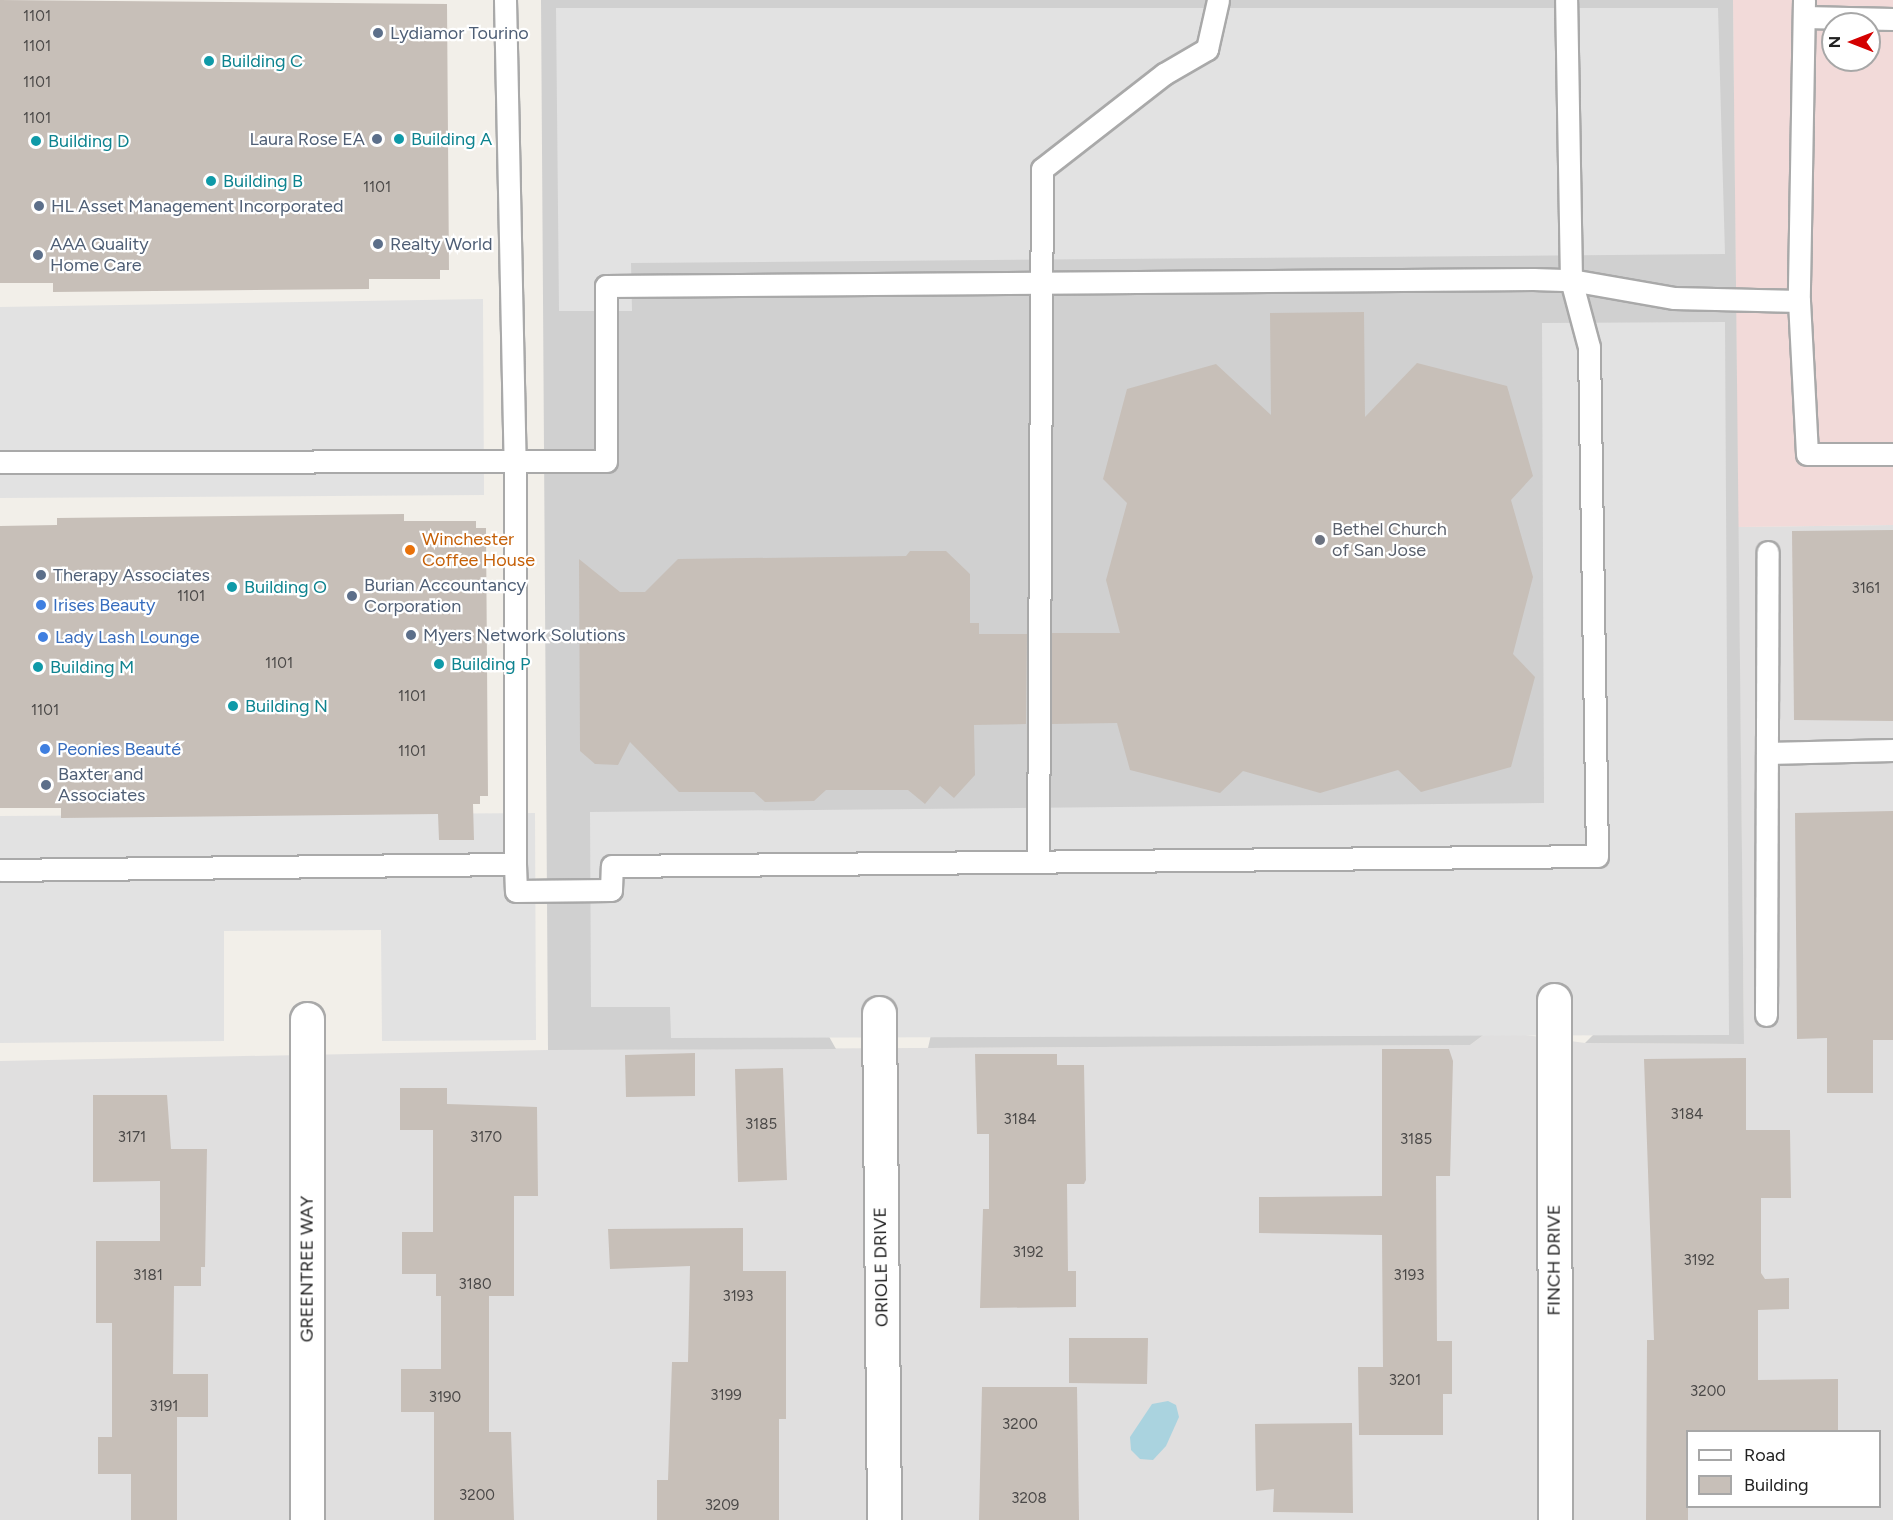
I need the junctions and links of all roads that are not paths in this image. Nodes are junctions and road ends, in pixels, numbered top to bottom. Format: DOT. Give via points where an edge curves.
graph roads {
  1 [pos="505,0"];
  2 [pos="1218,0"];
  3 [pos="1566,0"];
  4 [pos="1804,8"];
  5 [pos="1893,20"];
  6 [pos="1571,280"];
  7 [pos="1043,283"];
  8 [pos="1799,301"];
  9 [pos="1893,454"];
  10 [pos="515,459"];
  11 [pos="0,462"];
  12 [pos="1768,552"];
  13 [pos="1893,750"];
  14 [pos="1767,753"];
  15 [pos="1038,862"];
  16 [pos="515,864"];
  17 [pos="0,870"];
  18 [pos="1554,1000"];
  19 [pos="879,1013"];
  20 [pos="1766,1015"];
  21 [pos="307,1019"];
  22 [pos="307,1520"];
  23 [pos="884,1520"];
  24 [pos="1555,1520"];
  1 -- 10 [label="lane"];
  2 -- 7 [label="lane" via="1207,49 1164,74 1042,169"];
  3 -- 6 [label="lane"];
  4 -- 5 [label="lane"];
  4 -- 8 [label="lane"];
  6 -- 7 [label="lane"];
  6 -- 8 [label="lane" via="1674,298"];
  6 -- 15 [label="lane" via="1589,347 1597,856"];
  7 -- 10 [label="lane" via="606,286 606,461"];
  7 -- 15 [label="lane"];
  8 -- 9 [label="lane" via="1807,454"];
  10 -- 11 [label="lane"];
  10 -- 16 [label="lane"];
  12 -- 14 [label="lane"];
  13 -- 14 [label="lane"];
  14 -- 20 [label="lane"];
  15 -- 16 [label="lane" via="612,866 611,890 516,891"];
  16 -- 17 [label="lane"];
  18 -- 24 [label="street, FINCH DRIVE"];
  19 -- 23 [label="street, ORIOLE DRIVE"];
  21 -- 22 [label="street, GREENTREE WAY"];
}
